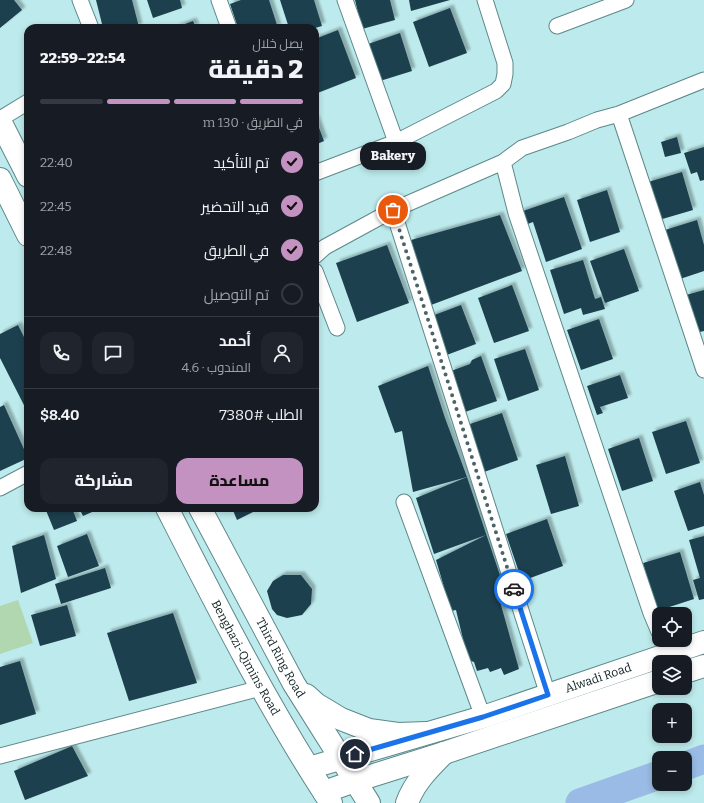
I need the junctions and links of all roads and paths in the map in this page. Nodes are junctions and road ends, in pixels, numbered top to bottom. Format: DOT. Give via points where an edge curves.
graph roads {
  1 [pos="80,0"];
  2 [pos="219,0"];
  3 [pos="345,0"];
  4 [pos="485,0"];
  5 [pos="626,0"];
  6 [pos="89,24"];
  7 [pos="228,24"];
  8 [pos="557,26"];
  9 [pos="704,80"];
  10 [pos="24,105"];
  11 [pos="619,114"];
  12 [pos="0,120"];
  13 [pos="396,142"];
  14 [pos="503,162"];
  15 [pos="24,168"];
  16 [pos="319,171"];
  17 [pos="0,179"];
  18 [pos="393,210"];
  19 [pos="24,227"];
  20 [pos="319,252"];
  21 [pos="319,282"];
  22 [pos="337,328"];
  23 [pos="704,370"];
  24 [pos="24,475"];
  25 [pos="0,488"];
  26 [pos="404,502"];
  27 [pos="169,512"];
  28 [pos="202,512"];
  29 [pos="652,614"];
  30 [pos="704,642"];
  31 [pos="692,644"];
  32 [pos="665,647"];
  33 [pos="704,666"];
  34 [pos="692,670"];
  35 [pos="652,683"];
  36 [pos="294,684"];
  37 [pos="262,688"];
  38 [pos="548,695"];
  39 [pos="483,717"];
  40 [pos="427,733"];
  41 [pos="444,753"];
  42 [pos="0,756"];
  43 [pos="341,758"];
  44 [pos="309,768"];
  45 [pos="355,781"];
  46 [pos="327,798"];
  47 [pos="369,803"];
  48 [pos="406,803"];
  1 -- 6 [label="street"];
  2 -- 7 [label="street"];
  3 -- 13 [label="street"];
  4 -- 13 [label="street" via="505,63 503,84 496,91"];
  5 -- 8 [label="street"];
  9 -- 11 [label="street"];
  10 -- 12 [label="street"];
  11 -- 14 [label="street" via="522,148"];
  11 -- 23 [label="street"];
  12 -- 15 [label="main road"];
  13 -- 16 [label="street"];
  14 -- 18 [label="street"];
  14 -- 29 [label="street" via="516,213"];
  17 -- 19 [label="main road"];
  18 -- 20 [label="street"];
  18 -- 38 [label="street"];
  21 -- 22 [label="street"];
  24 -- 25 [label="street"];
  26 -- 39 [label="street"];
  27 -- 37 [label="main road, Benghazi-Qimins Road"];
  28 -- 36 [label="main road, Third Ring Road"];
  30 -- 31 [label="main road, Alwadi Road"];
  32 -- 38 [label="main road, Alwadi Road"];
  33 -- 34 [label="main road"];
  35 -- 41 [label="main road, Alwadi Road"];
  36 -- 40 [label="main road" via="316,704 341,719 369,730 398,734"];
  36 -- 43 [label="main road, Third Ring Road"];
  37 -- 42 [label="street"];
  37 -- 44 [label="main road, Benghazi-Qimins Road"];
  38 -- 39 [label="main road, Alwadi Road"];
  39 -- 40 [label="main road, Alwadi Road"];
  40 -- 43 [label="main road, Alwadi Road"];
  41 -- 45 [label="main road, Alwadi Road"];
  41 -- 48 [label="main road" via="422,776"];
  43 -- 44 [label="main road, Alwadi Road"];
  43 -- 45 [label="main road, Third Ring Road"];
  44 -- 46 [label="main road, Benghazi-Qimins Road"];
  45 -- 46 [label="main road, Alwadi Road"];
  45 -- 47 [label="main road, Third Ring Road"];
}
